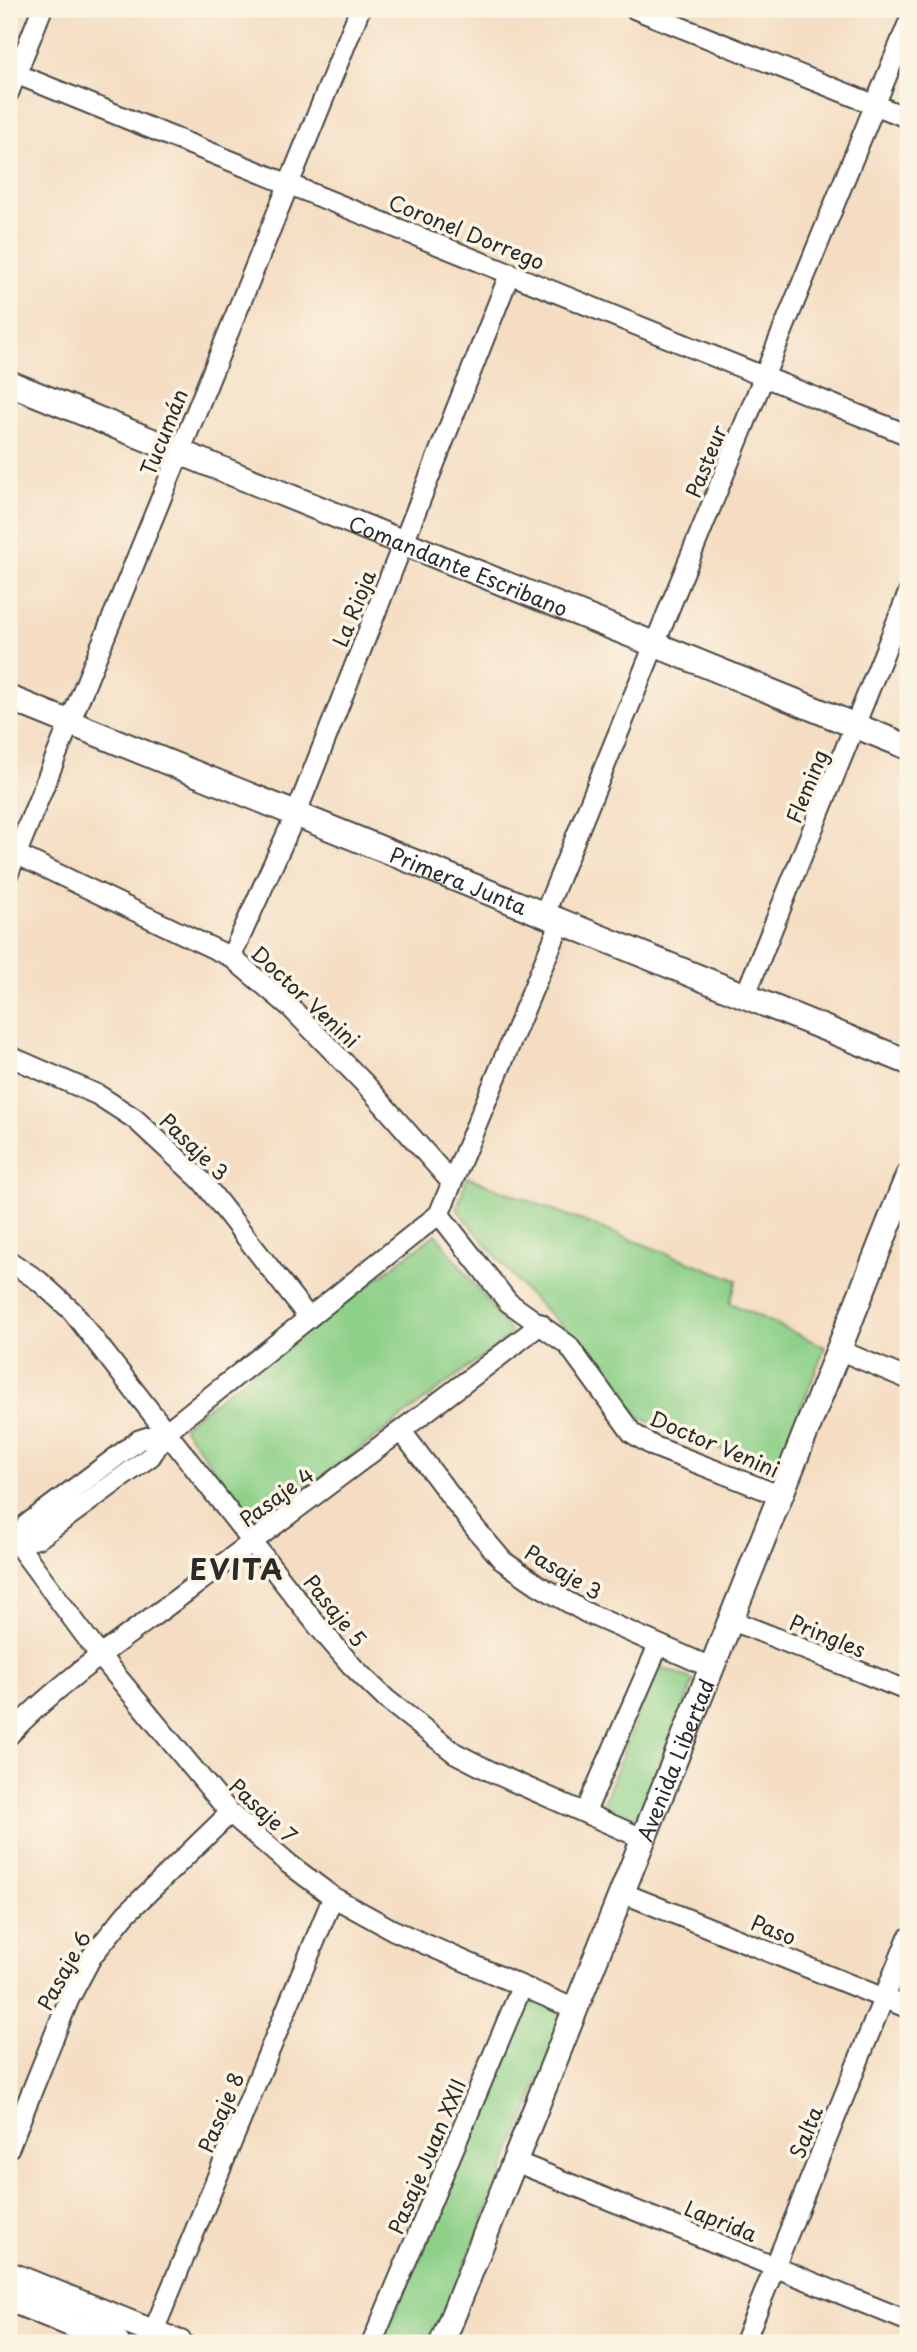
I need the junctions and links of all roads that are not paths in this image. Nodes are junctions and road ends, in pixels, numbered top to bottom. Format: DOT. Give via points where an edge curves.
graph roads {
  1 [pos="42,9"];
  2 [pos="360,9"];
  3 [pos="635,9"];
  4 [pos="908,24"];
  5 [pos="11,79"];
  6 [pos="876,105"];
  7 [pos="908,118"];
  8 [pos="289,184"];
  9 [pos="510,273"];
  10 [pos="765,376"];
  11 [pos="9,383"];
  12 [pos="908,435"];
  13 [pos="180,452"];
  14 [pos="404,542"];
  15 [pos="908,594"];
  16 [pos="655,644"];
  17 [pos="9,698"];
  18 [pos="69,723"];
  19 [pos="855,725"];
  20 [pos="908,747"];
  21 [pos="296,814"];
  22 [pos="12,863"];
  23 [pos="553,918"];
  24 [pos="232,957"];
  25 [pos="745,996"];
  26 [pos="9,1056"];
  27 [pos="908,1062"];
  28 [pos="908,1176"];
  29 [pos="452,1184"];
  30 [pos="439,1214"];
  31 [pos="9,1261"];
  32 [pos="309,1318"];
  33 [pos="541,1324"];
  34 [pos="839,1350"];
  35 [pos="908,1379"];
  36 [pos="167,1431"];
  37 [pos="402,1432"];
  38 [pos="781,1496"];
  39 [pos="13,1539"];
  40 [pos="252,1542"];
  41 [pos="731,1620"];
  42 [pos="657,1646"];
  43 [pos="101,1657"];
  44 [pos="712,1668"];
  45 [pos="908,1691"];
  46 [pos="9,1735"];
  47 [pos="230,1813"];
  48 [pos="584,1813"];
  49 [pos="644,1839"];
  50 [pos="623,1893"];
  51 [pos="334,1897"];
  52 [pos="908,1938"];
  53 [pos="522,1986"];
  54 [pos="884,1998"];
  55 [pos="908,2008"];
  56 [pos="577,2010"];
  57 [pos="9,2148"];
  58 [pos="516,2162"];
  59 [pos="775,2267"];
  60 [pos="9,2274"];
  61 [pos="9,2299"];
  62 [pos="908,2320"];
  63 [pos="120,2336"];
  64 [pos="150,2338"];
  65 [pos="180,2343"];
  66 [pos="372,2343"];
  67 [pos="442,2343"];
  68 [pos="744,2343"];
  1 -- 5 [label="street"];
  2 -- 8 [label="street, Tucumán"];
  3 -- 6 [label="street"];
  4 -- 6 [label="street, Pasteur"];
  5 -- 8 [label="street, Coronel Dorrego"];
  6 -- 7 [label="street"];
  6 -- 10 [label="street, Pasteur"];
  8 -- 9 [label="street, Coronel Dorrego"];
  8 -- 13 [label="street, Tucumán"];
  9 -- 10 [label="street, Coronel Dorrego"];
  9 -- 14 [label="street, La Rioja"];
  10 -- 12 [label="street, Coronel Dorrego"];
  10 -- 16 [label="street, Pasteur"];
  11 -- 13 [label="main road, Comandante Escribano"];
  13 -- 14 [label="main road, Comandante Escribano"];
  13 -- 18 [label="street, Tucumán"];
  14 -- 16 [label="main road, Comandante Escribano"];
  14 -- 21 [label="street, La Rioja"];
  15 -- 19 [label="street, Fleming"];
  16 -- 19 [label="main road, Comandante Escribano"];
  16 -- 23 [label="street, Pasteur"];
  17 -- 18 [label="main road, Primera Junta"];
  18 -- 21 [label="main road, Primera Junta"];
  18 -- 22 [label="street, Tucumán"];
  19 -- 20 [label="main road, Comandante Escribano"];
  19 -- 25 [label="street, Fleming"];
  21 -- 23 [label="main road, Primera Junta"];
  21 -- 24 [label="street, La Rioja"];
  22 -- 24 [label="street, Doctor Venini"];
  23 -- 25 [label="main road, Primera Junta"];
  23 -- 29 [label="street, Pasteur"];
  24 -- 29 [label="street, Doctor Venini" via="290,1007 366,1084"];
  25 -- 27 [label="main road, Primera Junta"];
  26 -- 32 [label="street, Pasaje 3" via="99,1095 135,1119 202,1181"];
  28 -- 34 [label="main road, Avenida Libertad"];
  29 -- 30 [label="street, Pasteur"];
  30 -- 32 [label="street"];
  30 -- 33 [label="street, Doctor Venini" via="508,1302"];
  31 -- 36 [label="street, Pasaje 5" via="72,1311"];
  32 -- 36 [label="street"];
  33 -- 37 [label="street, Pasaje 4"];
  33 -- 38 [label="street, Doctor Venini" via="568,1345 632,1433 653,1446"];
  34 -- 35 [label="street"];
  34 -- 38 [label="main road, Avenida Libertad"];
  36 -- 39 [label="street" via="150,1456 39,1538"];
  36 -- 40 [label="street, Pasaje 5"];
  37 -- 40 [label="street, Pasaje 4"];
  37 -- 42 [label="street, Pasaje 3" via="503,1561 587,1613"];
  38 -- 41 [label="main road, Avenida Libertad"];
  39 -- 43 [label="street, Pasaje 7"];
  40 -- 43 [label="street, Pasaje 4"];
  40 -- 48 [label="street, Pasaje 5" via="352,1666 421,1729 484,1768"];
  41 -- 44 [label="main road, Avenida Libertad"];
  41 -- 45 [label="street, Pringles"];
  42 -- 44 [label="street, Pasaje 3"];
  42 -- 48 [label="street"];
  43 -- 46 [label="street, Pasaje 4"];
  43 -- 47 [label="street, Pasaje 7"];
  44 -- 49 [label="main road, Avenida Libertad"];
  47 -- 51 [label="street, Pasaje 7"];
  47 -- 57 [label="street, Pasaje 6" via="126,1914 92,1956 69,1999"];
  48 -- 49 [label="street, Pasaje 5"];
  49 -- 50 [label="main road, Avenida Libertad"];
  50 -- 54 [label="street, Paso"];
  50 -- 56 [label="main road, Avenida Libertad"];
  51 -- 53 [label="street, Pasaje 7" via="393,1930"];
  51 -- 64 [label="street, Pasaje 8"];
  52 -- 54 [label="street, Salta"];
  53 -- 56 [label="street, Pasaje 7"];
  53 -- 66 [label="street, Pasaje Juan XXII"];
  54 -- 55 [label="street, Paso"];
  54 -- 59 [label="street, Salta"];
  56 -- 58 [label="main road, Avenida Libertad"];
  58 -- 59 [label="street, Laprida"];
  58 -- 67 [label="main road, Avenida Libertad"];
  59 -- 62 [label="street, Laprida"];
  59 -- 68 [label="street, Salta"];
  60 -- 63 [label="main road"];
  61 -- 63 [label="main road"];
  63 -- 64 [label="main road"];
  64 -- 65 [label="main road"];
}
